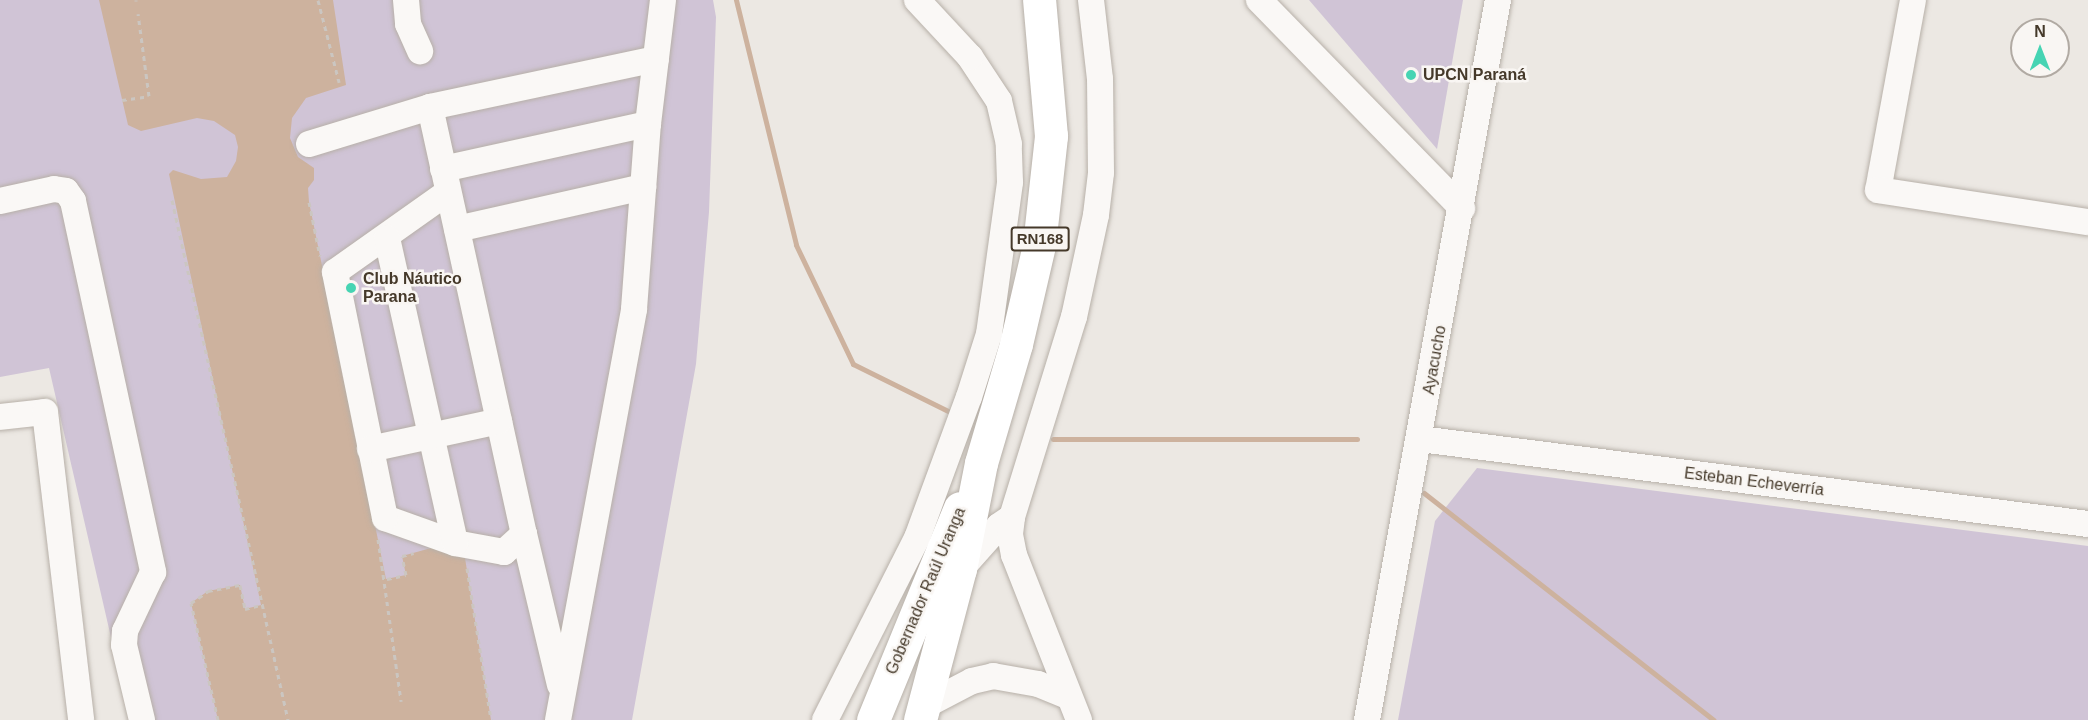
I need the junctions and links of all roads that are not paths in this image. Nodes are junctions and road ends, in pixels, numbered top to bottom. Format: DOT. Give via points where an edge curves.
graph roads {
  1 [pos="406,0"];
  2 [pos="663,0"];
  3 [pos="917,0"];
  4 [pos="1039,0"];
  5 [pos="1091,0"];
  6 [pos="1259,0"];
  7 [pos="1498,0"];
  8 [pos="1913,0"];
  9 [pos="420,51"];
  10 [pos="656,59"];
  11 [pos="430,107"];
  12 [pos="648,124"];
  13 [pos="309,144"];
  14 [pos="446,180"];
  15 [pos="643,187"];
  16 [pos="0,201"];
  17 [pos="1462,208"];
  18 [pos="2088,222"];
  19 [pos="456,228"];
  20 [pos="387,238"];
  21 [pos="0,417"];
  22 [pos="499,421"];
  23 [pos="431,436"];
  24 [pos="1420,439"];
  25 [pos="370,449"];
  26 [pos="981,463"];
  27 [pos="1012,517"];
  28 [pos="2088,524"];
  29 [pos="524,534"];
  30 [pos="460,550"];
  31 [pos="960,569"];
  32 [pos="1067,696"];
  33 [pos="560,708"];
  34 [pos="922,713"];
  35 [pos="81,720"];
  36 [pos="142,720"];
  37 [pos="825,720"];
  38 [pos="873,720"];
  39 [pos="1079,720"];
  40 [pos="1367,720"];
  1 -- 9 [label="street" via="408,24"];
  2 -- 10 [label="street"];
  3 -- 37 [label="street" via="970,57 999,100 1009,144 1010,182 989,334 969,397 917,538"];
  4 -- 26 [label="highway, Gobernador Raúl Uranga / RN168" via="1049,81 1050,170 1037,256"];
  5 -- 27 [label="street" via="1101,100 1101,173 1096,215 1074,317"];
  6 -- 17 [label="street"];
  7 -- 17 [label="street, Ayacucho"];
  8 -- 18 [label="street" via="1878,190"];
  10 -- 11 [label="street"];
  10 -- 12 [label="street"];
  11 -- 13 [label="street"];
  11 -- 14 [label="street"];
  12 -- 14 [label="street"];
  12 -- 15 [label="street"];
  14 -- 19 [label="street"];
  14 -- 20 [label="street"];
  15 -- 19 [label="street"];
  15 -- 33 [label="street" via="634,309"];
  16 -- 36 [label="street" via="54,189 66,191 73,201 153,572 125,631 124,645"];
  17 -- 24 [label="street, Ayacucho"];
  19 -- 22 [label="street"];
  20 -- 23 [label="street"];
  20 -- 25 [label="street" via="335,272"];
  21 -- 35 [label="street" via="45,412"];
  22 -- 23 [label="street"];
  22 -- 29 [label="street"];
  23 -- 25 [label="street"];
  23 -- 30 [label="street"];
  24 -- 28 [label="street, Esteban Echeverría"];
  24 -- 40 [label="street, Ayacucho"];
  25 -- 30 [label="street" via="385,518"];
  26 -- 31 [label="highway, Gobernador Raúl Uranga / RN168"];
  26 -- 38 [label="highway, Gobernador Raúl Uranga / RN168" via="936,560"];
  27 -- 31 [label="street" via="991,533"];
  27 -- 32 [label="street" via="1014,555"];
  29 -- 30 [label="street" via="504,552"];
  29 -- 33 [label="street"];
  31 -- 34 [label="highway, Gobernador Raúl Uranga / RN168"];
  32 -- 34 [label="street" via="1015,678 993,676 965,684"];
  32 -- 39 [label="street"];
}
